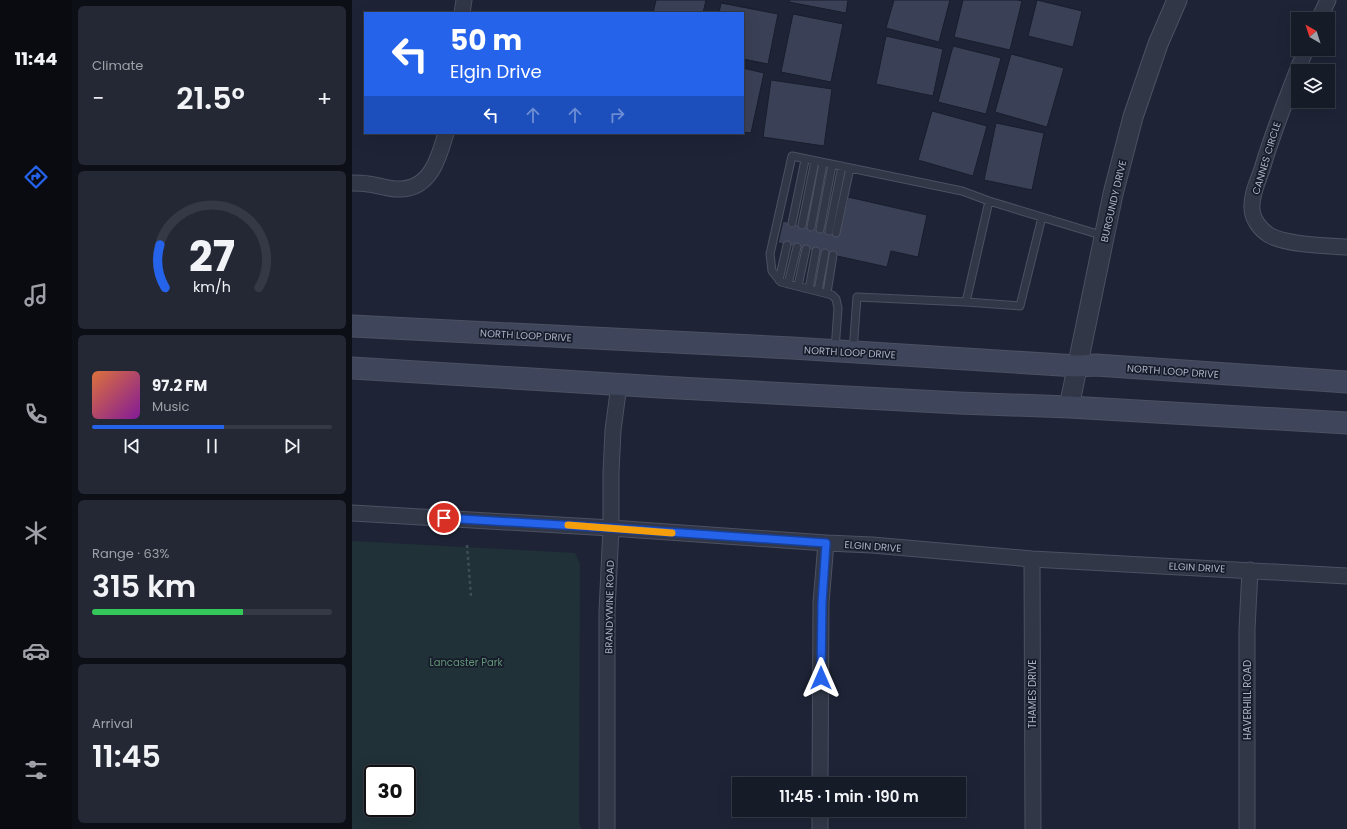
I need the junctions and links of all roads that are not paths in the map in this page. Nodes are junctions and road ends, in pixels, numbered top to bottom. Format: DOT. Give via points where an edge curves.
graph roads {
  1 [pos="464,0"];
  2 [pos="1177,0"];
  3 [pos="1328,0"];
  4 [pos="462,12"];
  5 [pos="1322,12"];
  6 [pos="1303,56"];
  7 [pos="446,134"];
  8 [pos="805,160"];
  9 [pos="815,162"];
  10 [pos="823,163"];
  11 [pos="832,165"];
  12 [pos="842,166"];
  13 [pos="850,168"];
  14 [pos="352,183"];
  15 [pos="989,201"];
  16 [pos="1042,217"];
  17 [pos="792,223"];
  18 [pos="802,225"];
  19 [pos="811,227"];
  20 [pos="820,230"];
  21 [pos="1104,236"];
  22 [pos="787,245"];
  23 [pos="797,247"];
  24 [pos="1347,247"];
  25 [pos="806,249"];
  26 [pos="816,251"];
  27 [pos="825,253"];
  28 [pos="832,255"];
  29 [pos="779,280"];
  30 [pos="788,284"];
  31 [pos="798,286"];
  32 [pos="808,289"];
  33 [pos="818,291"];
  34 [pos="827,293"];
  35 [pos="966,302"];
  36 [pos="352,326"];
  37 [pos="844,352"];
  38 [pos="1077,366"];
  39 [pos="352,368"];
  40 [pos="1347,382"];
  41 [pos="619,385"];
  42 [pos="1069,407"];
  43 [pos="1347,423"];
  44 [pos="352,513"];
  45 [pos="611,528"];
  46 [pos="826,543"];
  47 [pos="1032,559"];
  48 [pos="1250,570"];
  49 [pos="1347,576"];
  50 [pos="820,777"];
  51 [pos="820,817"];
  52 [pos="607,829"];
  53 [pos="820,829"];
  54 [pos="1033,829"];
  55 [pos="1247,829"];
  1 -- 4 [label="street"];
  2 -- 21 [label="street, BURGUNDY DRIVE" via="1158,44 1134,117"];
  3 -- 5 [label="street"];
  6 -- 24 [label="street, CANNES CIRCLE" via="1272,137 1252,208 1257,224 1278,240"];
  7 -- 14 [label="street" via="437,164 416,186 402,190"];
  8 -- 9 [label="lane"];
  8 -- 17 [label="lane"];
  8 -- 29 [label="lane" via="792,156 770,254 772,271"];
  9 -- 10 [label="lane"];
  9 -- 18 [label="lane"];
  10 -- 11 [label="lane"];
  10 -- 19 [label="lane"];
  11 -- 12 [label="lane"];
  11 -- 20 [label="lane"];
  12 -- 13 [label="lane"];
  12 -- 13 [label="lane" via="832,232"];
  13 -- 15 [label="lane" via="962,191"];
  15 -- 16 [label="lane"];
  15 -- 35 [label="lane"];
  16 -- 21 [label="lane"];
  16 -- 35 [label="lane" via="1020,306"];
  21 -- 38 [label="street, BURGUNDY DRIVE"];
  22 -- 29 [label="lane"];
  23 -- 30 [label="lane"];
  25 -- 31 [label="lane"];
  26 -- 32 [label="lane"];
  27 -- 33 [label="lane"];
  28 -- 34 [label="lane"];
  29 -- 30 [label="lane"];
  30 -- 31 [label="lane"];
  31 -- 32 [label="lane"];
  32 -- 33 [label="lane"];
  33 -- 34 [label="lane"];
  34 -- 37 [label="lane" via="836,299"];
  35 -- 37 [label="lane" via="857,297"];
  36 -- 37 [label="main road, NORTH LOOP DRIVE"];
  37 -- 38 [label="main road, NORTH LOOP DRIVE"];
  38 -- 40 [label="main road, NORTH LOOP DRIVE" via="1096,365"];
  38 -- 42 [label="street, BURGUNDY DRIVE"];
  39 -- 41 [label="main road"];
  41 -- 42 [label="main road"];
  41 -- 45 [label="street, BRANDYWINE ROAD" via="613,430"];
  42 -- 43 [label="main road"];
  44 -- 45 [label="street, ELGIN DRIVE"];
  45 -- 46 [label="street, ELGIN DRIVE"];
  45 -- 52 [label="street, BRANDYWINE ROAD" via="607,612"];
  46 -- 47 [label="street, ELGIN DRIVE"];
  46 -- 50 [label="street" via="822,603"];
  47 -- 48 [label="street, ELGIN DRIVE"];
  47 -- 54 [label="street, THAMES DRIVE"];
  48 -- 49 [label="street, ELGIN DRIVE"];
  48 -- 55 [label="street, HAVERHILL ROAD" via="1247,629"];
  51 -- 53 [label="street"];
}
